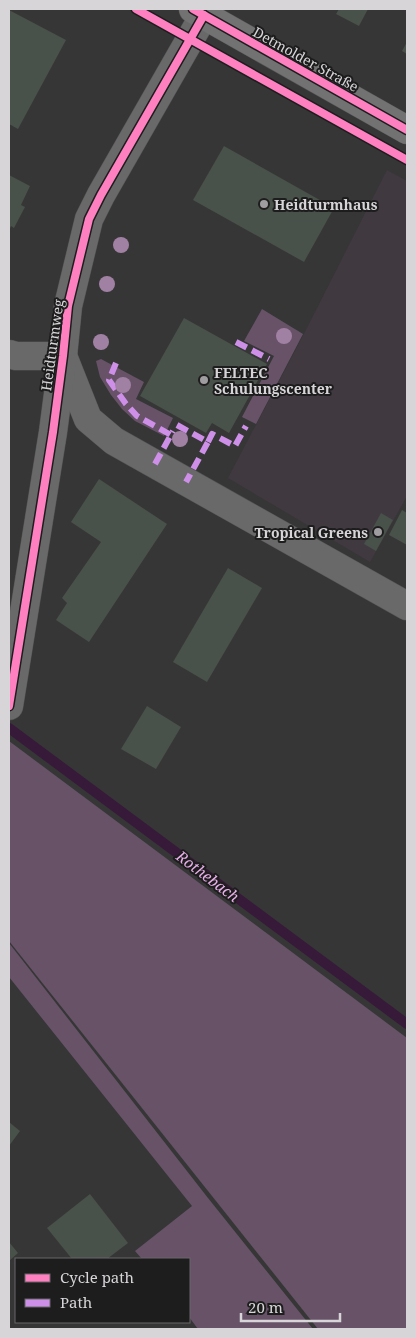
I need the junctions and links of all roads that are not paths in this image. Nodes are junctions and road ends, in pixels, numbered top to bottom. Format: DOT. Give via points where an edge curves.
graph roads {
  1 [pos="198,12"];
  2 [pos="407,130"];
  3 [pos="9,354"];
  4 [pos="63,356"];
  5 [pos="407,606"];
  6 [pos="9,706"];
  1 -- 2 [label="main road, Detmolder Straße"];
  1 -- 4 [label="street, Heidturmweg" via="89,219 68,306"];
  3 -- 4 [label="street, Heidturmweg"];
  4 -- 5 [label="street, Heidturmweg" via="88,420 114,440"];
  4 -- 6 [label="street, Heidturmweg"];
}
